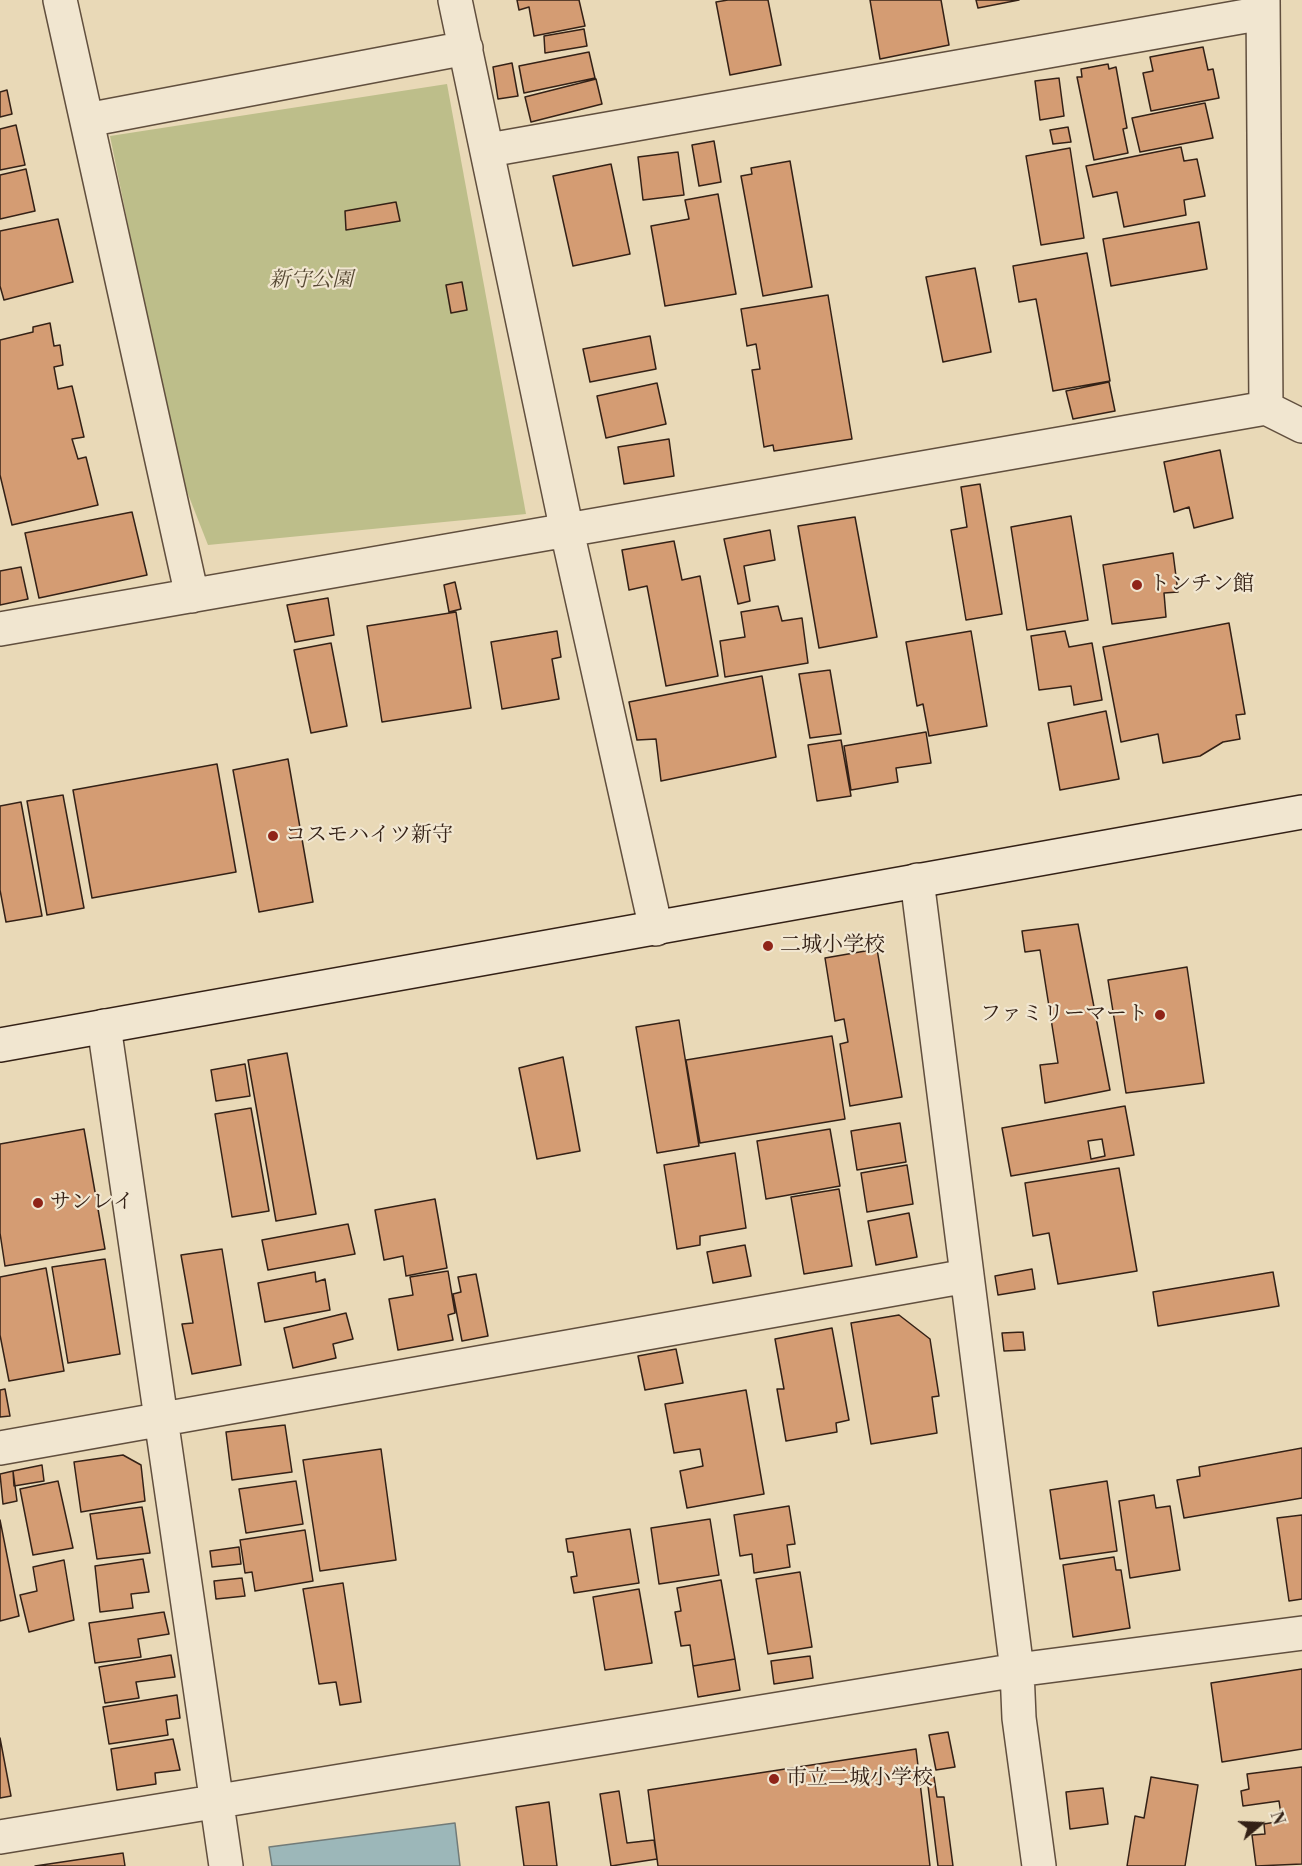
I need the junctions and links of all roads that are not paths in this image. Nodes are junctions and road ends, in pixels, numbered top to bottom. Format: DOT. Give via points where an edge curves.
graph roads {
  1 [pos="60,0"];
  2 [pos="455,0"];
  3 [pos="1263,6"];
  4 [pos="465,48"];
  5 [pos="87,120"];
  6 [pos="489,150"];
  7 [pos="1266,408"];
  8 [pos="1302,426"];
  9 [pos="567,531"];
  10 [pos="192,596"];
  11 [pos="0,629"];
  12 [pos="1302,812"];
  13 [pos="917,880"];
  14 [pos="656,929"];
  15 [pos="104,1026"];
  16 [pos="0,1045"];
  17 [pos="967,1276"];
  18 [pos="160,1419"];
  19 [pos="0,1448"];
  20 [pos="1302,1633"];
  21 [pos="1017,1670"];
  22 [pos="216,1801"];
  23 [pos="0,1837"];
  24 [pos="226,1866"];
  25 [pos="1039,1866"];
  1 -- 5 [label="street"];
  2 -- 4 [label="street"];
  3 -- 6 [label="street"];
  3 -- 7 [label="street"];
  4 -- 5 [label="street"];
  4 -- 6 [label="street"];
  5 -- 10 [label="street"];
  6 -- 9 [label="street"];
  7 -- 8 [label="street"];
  7 -- 9 [label="street"];
  9 -- 10 [label="street"];
  9 -- 14 [label="street"];
  10 -- 11 [label="street"];
  12 -- 13 [label="street"];
  13 -- 14 [label="street"];
  13 -- 17 [label="street"];
  14 -- 15 [label="street"];
  15 -- 16 [label="street"];
  15 -- 18 [label="street"];
  17 -- 18 [label="street"];
  17 -- 21 [label="street"];
  18 -- 19 [label="street"];
  18 -- 22 [label="street"];
  20 -- 21 [label="street"];
  21 -- 22 [label="street"];
  21 -- 25 [label="street" via="1019,1718"];
  22 -- 23 [label="street"];
  22 -- 24 [label="street"];
}
